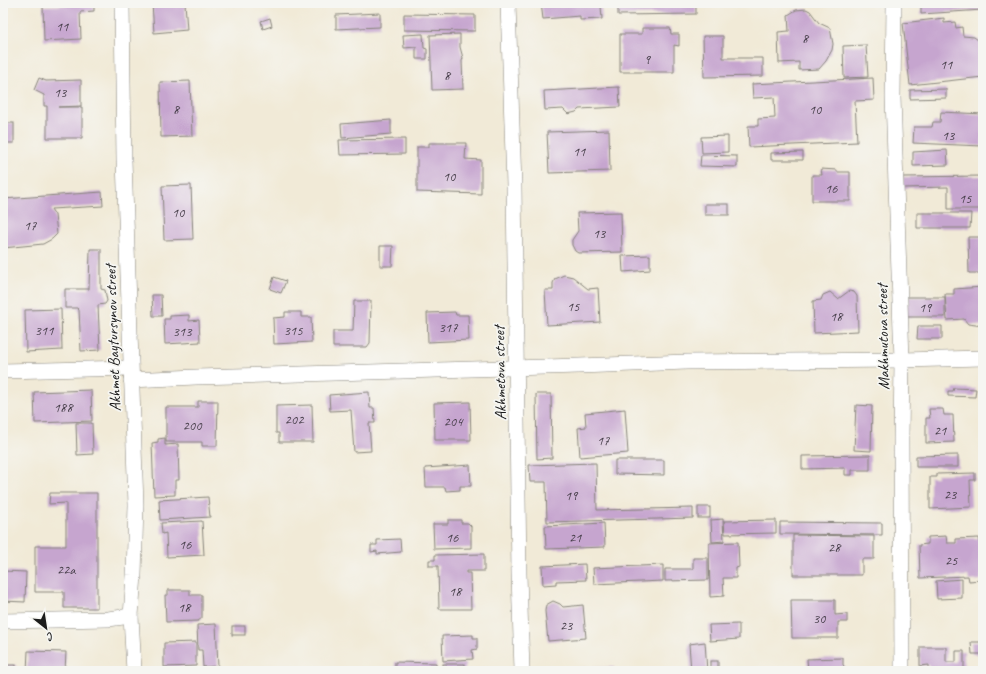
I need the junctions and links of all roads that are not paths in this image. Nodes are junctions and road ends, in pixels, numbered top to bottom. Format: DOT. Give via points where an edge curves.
graph roads {
  1 [pos="122,3"];
  2 [pos="508,3"];
  3 [pos="894,3"];
  4 [pos="983,358"];
  5 [pos="902,360"];
  6 [pos="517,368"];
  7 [pos="3,371"];
  8 [pos="130,374"];
  9 [pos="131,616"];
  10 [pos="3,621"];
  11 [pos="134,671"];
  12 [pos="522,671"];
  13 [pos="902,671"];
  1 -- 8 [label="street, Akhmet Baytursynov street"];
  2 -- 6 [label="street, Akhmetova street"];
  3 -- 5 [label="street, Makhmutova street" via="893,97"];
  4 -- 5 [label="street"];
  5 -- 6 [label="street" via="687,362"];
  5 -- 13 [label="street, Makhmutova street"];
  6 -- 8 [label="street" via="196,377"];
  6 -- 12 [label="street, Akhmetova street"];
  7 -- 8 [label="street"];
  8 -- 9 [label="street, Akhmet Baytursynov street" via="136,505"];
  9 -- 10 [label="street" via="108,619"];
  9 -- 11 [label="street, Akhmet Baytursynov street"];
}
